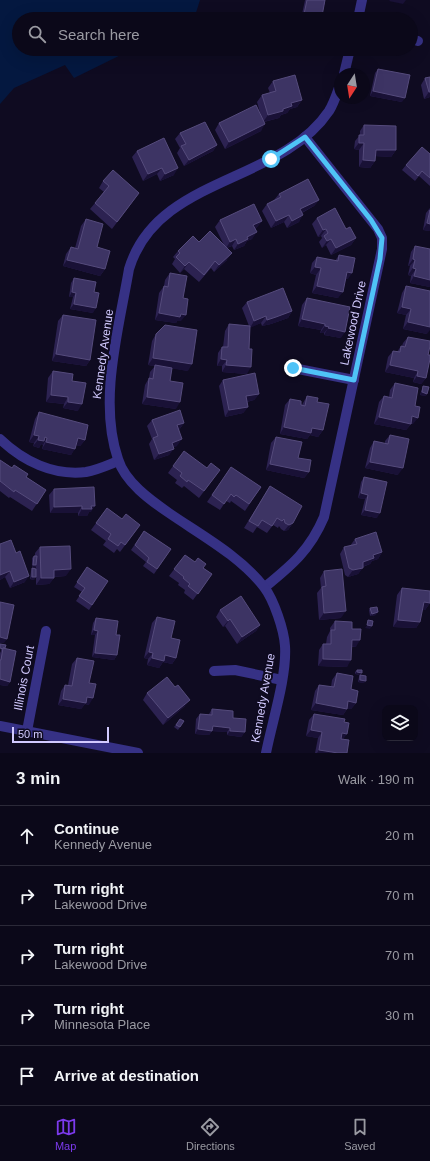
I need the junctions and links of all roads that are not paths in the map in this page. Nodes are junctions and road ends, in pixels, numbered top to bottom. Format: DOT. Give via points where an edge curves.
graph roads {
  1 [pos="362,0"];
  2 [pos="359,12"];
  3 [pos="348,56"];
  4 [pos="345,68"];
  5 [pos="334,99"];
  6 [pos="305,137"];
  7 [pos="293,368"];
  8 [pos="354,380"];
  9 [pos="0,439"];
  10 [pos="118,461"];
  11 [pos="265,588"];
  12 [pos="46,630"];
  13 [pos="214,671"];
  14 [pos="282,680"];
  15 [pos="0,726"];
  16 [pos="27,731"];
  17 [pos="138,753"];
  18 [pos="266,753"];
  1 -- 2 [label="street"];
  3 -- 4 [label="street"];
  5 -- 6 [label="street, Kennedy Avenue" via="330,109"];
  6 -- 8 [label="street, Lakewood Drive" via="371,220 382,238 380,259"];
  6 -- 10 [label="street, Kennedy Avenue" via="271,159 230,177 172,209 145,236 129,269 109,392 111,436"];
  7 -- 8 [label="street"];
  8 -- 11 [label="street, Lakewood Drive" via="324,516 317,534 298,559"];
  9 -- 10 [label="street" via="27,460 52,470 86,472"];
  10 -- 11 [label="street, Kennedy Avenue" via="138,488 158,506 222,550"];
  11 -- 14 [label="street, Kennedy Avenue" via="283,633 285,646"];
  12 -- 16 [label="street, Illinois Court"];
  13 -- 14 [label="street" via="235,670"];
  14 -- 18 [label="street, Kennedy Avenue"];
  15 -- 16 [label="street"];
  16 -- 17 [label="street"];
}
